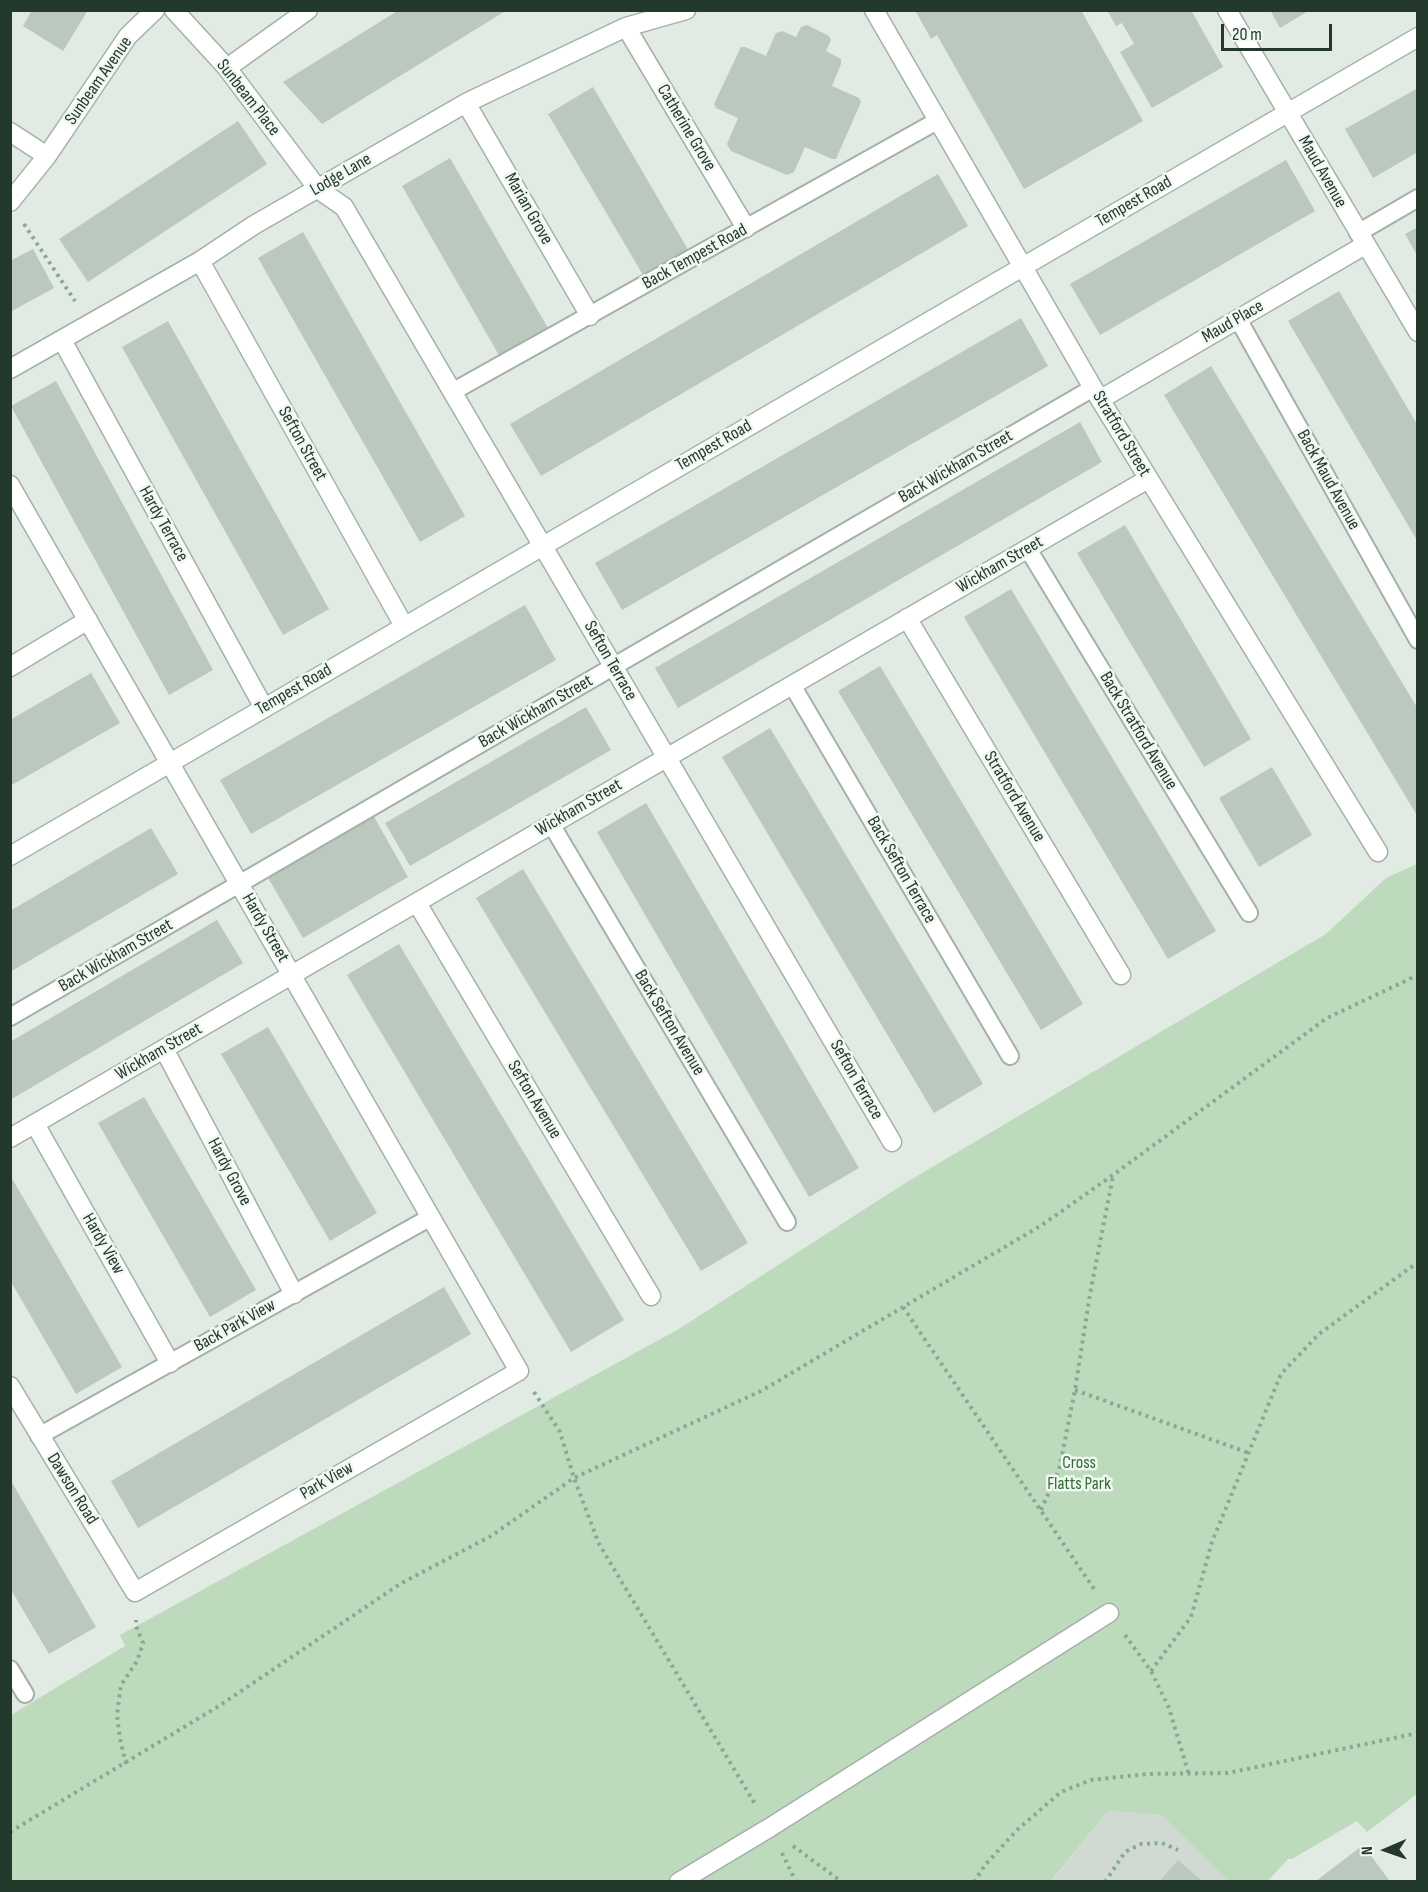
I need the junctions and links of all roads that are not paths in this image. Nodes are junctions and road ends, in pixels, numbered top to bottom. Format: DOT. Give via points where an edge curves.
graph roads {
  1 [pos="155,10"];
  2 [pos="174,10"];
  3 [pos="308,10"];
  4 [pos="686,10"];
  5 [pos="874,10"];
  6 [pos="1227,10"];
  7 [pos="626,27"];
  8 [pos="1418,37"];
  9 [pos="227,68"];
  10 [pos="466,103"];
  11 [pos="1287,113"];
  12 [pos="937,122"];
  13 [pos="10,132"];
  14 [pos="47,156"];
  15 [pos="318,189"];
  16 [pos="1418,198"];
  17 [pos="10,202"];
  18 [pos="746,228"];
  19 [pos="1361,239"];
  20 [pos="200,261"];
  21 [pos="1024,266"];
  22 [pos="590,316"];
  23 [pos="1238,319"];
  24 [pos="1418,332"];
  25 [pos="62,340"];
  26 [pos="10,369"];
  27 [pos="452,392"];
  28 [pos="1097,393"];
  29 [pos="1148,479"];
  30 [pos="10,485"];
  31 [pos="542,546"];
  32 [pos="1028,549"];
  33 [pos="908,618"];
  34 [pos="88,620"];
  35 [pos="404,626"];
  36 [pos="1418,640"];
  37 [pos="10,667"];
  38 [pos="613,667"];
  39 [pos="792,685"];
  40 [pos="264,708"];
  41 [pos="667,758"];
  42 [pos="170,763"];
  43 [pos="552,825"];
  44 [pos="1378,852"];
  45 [pos="10,856"];
  46 [pos="240,884"];
  47 [pos="417,903"];
  48 [pos="1249,913"];
  49 [pos="292,975"];
  50 [pos="1121,975"];
  51 [pos="10,1017"];
  52 [pos="164,1049"];
  53 [pos="1010,1056"];
  54 [pos="35,1124"];
  55 [pos="10,1138"];
  56 [pos="892,1142"];
  57 [pos="431,1217"];
  58 [pos="787,1222"];
  59 [pos="294,1294"];
  60 [pos="651,1296"];
  61 [pos="170,1363"];
  62 [pos="519,1371"];
  63 [pos="10,1386"];
  64 [pos="39,1436"];
  65 [pos="135,1592"];
  66 [pos="1109,1613"];
  67 [pos="10,1669"];
  68 [pos="25,1694"];
  69 [pos="679,1881"];
  1 -- 14 [label="street, Sunbeam Avenue" via="128,36"];
  2 -- 9 [label="street, Sunbeam Place"];
  3 -- 9 [label="street"];
  4 -- 7 [label="street, Lodge Lane"];
  5 -- 12 [label="street, Stratford Street"];
  6 -- 11 [label="street, Maud Avenue"];
  7 -- 10 [label="street, Lodge Lane"];
  7 -- 18 [label="street, Catherine Grove"];
  8 -- 11 [label="street, Tempest Road"];
  9 -- 15 [label="street, Sunbeam Place"];
  10 -- 15 [label="street, Lodge Lane"];
  10 -- 22 [label="street, Marian Grove"];
  11 -- 19 [label="street, Maud Avenue"];
  11 -- 21 [label="street, Tempest Road"];
  12 -- 18 [label="lane, Back Tempest Road"];
  12 -- 21 [label="street, Stratford Street"];
  13 -- 14 [label="street"];
  14 -- 17 [label="street, Sunbeam Avenue"];
  15 -- 20 [label="street, Lodge Lane"];
  15 -- 27 [label="street, Sefton Terrace" via="344,207"];
  16 -- 19 [label="lane"];
  18 -- 22 [label="lane, Back Tempest Road"];
  19 -- 23 [label="street, Maud Place"];
  19 -- 24 [label="street, Maud Avenue"];
  20 -- 25 [label="street, Lodge Lane"];
  20 -- 35 [label="street, Sefton Street"];
  21 -- 28 [label="street, Stratford Street"];
  21 -- 31 [label="street, Tempest Road"];
  22 -- 27 [label="lane, Back Tempest Road"];
  23 -- 28 [label="street, Maud Place"];
  23 -- 36 [label="lane, Back Maud Avenue"];
  25 -- 26 [label="street, Lodge Lane"];
  25 -- 40 [label="street, Hardy Terrace"];
  27 -- 31 [label="street, Sefton Terrace"];
  28 -- 29 [label="street, Stratford Street"];
  28 -- 38 [label="lane, Back Wickham Street"];
  29 -- 32 [label="street, Wickham Street"];
  29 -- 44 [label="street, Stratford Street"];
  30 -- 34 [label="street, Hardy Street"];
  31 -- 35 [label="street, Tempest Road"];
  31 -- 38 [label="street, Sefton Terrace"];
  32 -- 33 [label="street, Wickham Street"];
  32 -- 48 [label="lane, Back Stratford Avenue"];
  33 -- 39 [label="street, Wickham Street"];
  33 -- 50 [label="street, Stratford Avenue"];
  34 -- 37 [label="street"];
  34 -- 42 [label="street, Hardy Street"];
  35 -- 40 [label="street, Tempest Road"];
  38 -- 41 [label="street, Sefton Terrace"];
  38 -- 46 [label="lane, Back Wickham Street"];
  39 -- 41 [label="street, Wickham Street"];
  39 -- 53 [label="lane, Back Sefton Terrace"];
  40 -- 42 [label="street, Tempest Road"];
  41 -- 43 [label="street, Wickham Street"];
  41 -- 56 [label="street, Sefton Terrace"];
  42 -- 45 [label="street, Tempest Road"];
  42 -- 46 [label="street, Hardy Street"];
  43 -- 47 [label="street, Wickham Street"];
  43 -- 58 [label="lane, Back Sefton Avenue"];
  46 -- 49 [label="street, Hardy Street"];
  46 -- 51 [label="lane, Back Wickham Street"];
  47 -- 49 [label="street, Wickham Street"];
  47 -- 60 [label="street, Sefton Avenue"];
  49 -- 52 [label="street, Wickham Street"];
  49 -- 57 [label="street, Hardy Street"];
  52 -- 54 [label="street, Wickham Street"];
  52 -- 59 [label="street, Hardy Grove"];
  54 -- 55 [label="street, Wickham Street"];
  54 -- 61 [label="street, Hardy View"];
  57 -- 59 [label="lane, Back Park View"];
  57 -- 62 [label="street, Hardy Street"];
  59 -- 61 [label="lane, Back Park View"];
  61 -- 64 [label="lane, Back Park View"];
  62 -- 65 [label="street, Park View"];
  63 -- 64 [label="street, Dawson Road"];
  64 -- 65 [label="street, Dawson Road"];
  66 -- 69 [label="street"];
  67 -- 68 [label="lane"];
}
